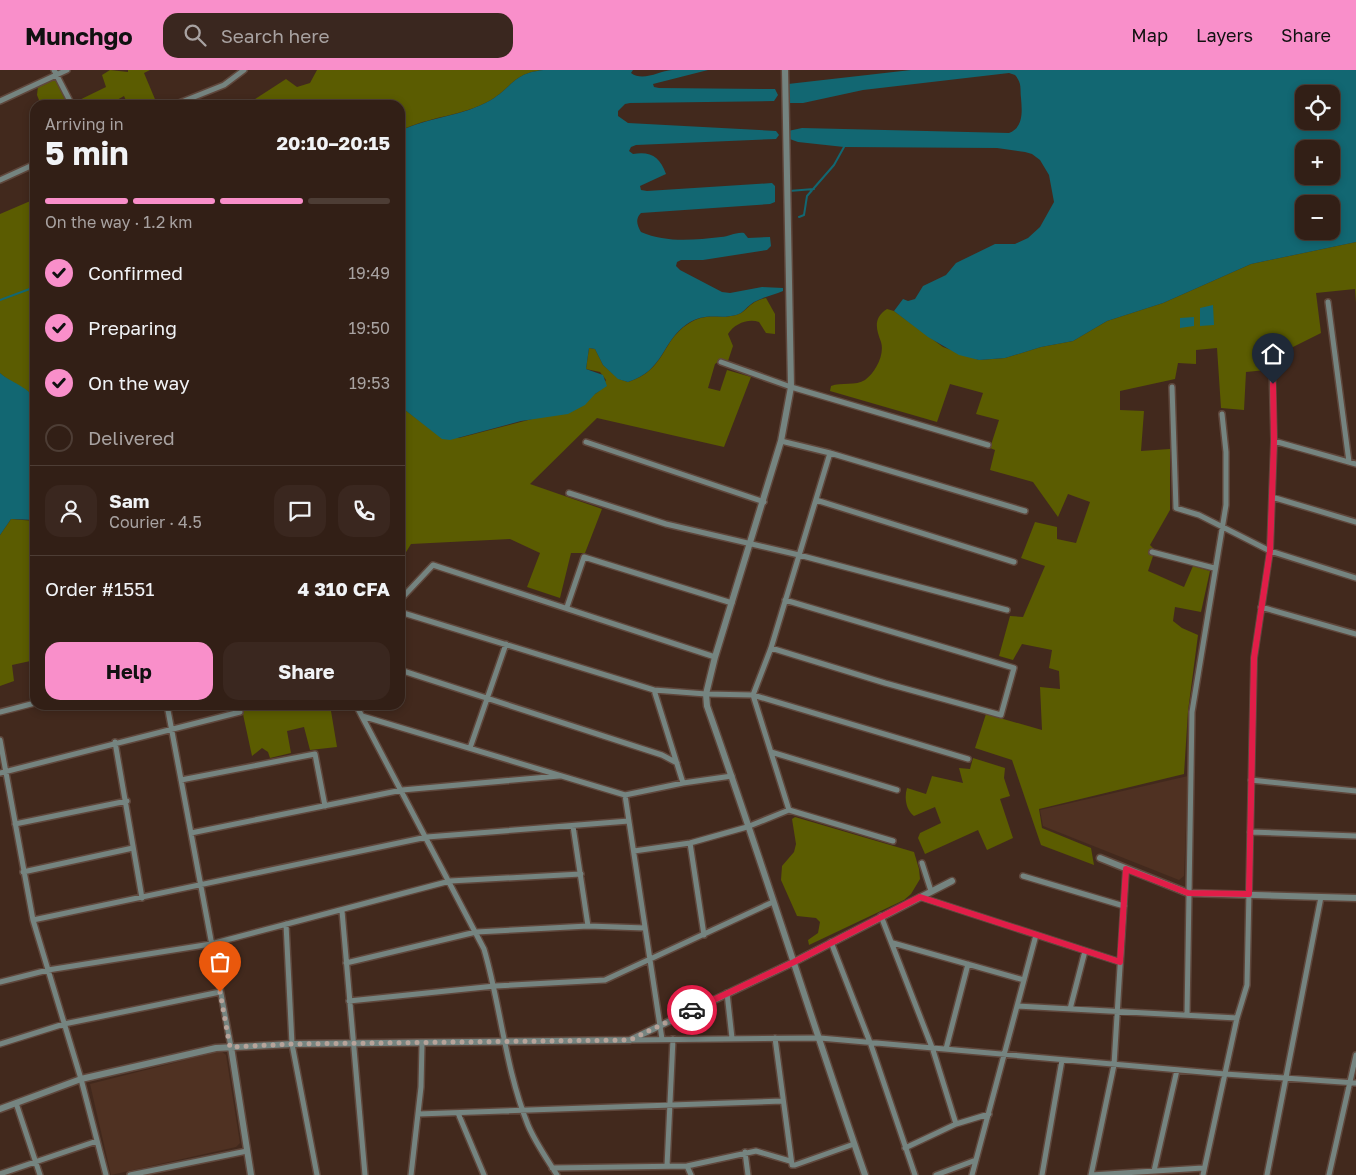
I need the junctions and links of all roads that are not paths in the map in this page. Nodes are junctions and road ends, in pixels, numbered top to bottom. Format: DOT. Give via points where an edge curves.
graph roads {
  1 [pos="67,70"];
  2 [pos="244,70"];
  3 [pos="785,70"];
  4 [pos="55,72"];
  5 [pos="69,100"];
  6 [pos="186,100"];
  7 [pos="0,102"];
  8 [pos="30,166"];
  9 [pos="0,180"];
  10 [pos="1328,302"];
  11 [pos="721,362"];
  12 [pos="1272,364"];
  13 [pos="791,387"];
  14 [pos="1172,387"];
  15 [pos="1222,414"];
  16 [pos="781,441"];
  17 [pos="1274,441"];
  18 [pos="586,442"];
  19 [pos="988,445"];
  20 [pos="830,452"];
  21 [pos="1349,462"];
  22 [pos="1356,464"];
  23 [pos="569,493"];
  24 [pos="1272,497"];
  25 [pos="816,500"];
  26 [pos="764,502"];
  27 [pos="1025,511"];
  28 [pos="1356,522"];
  29 [pos="1221,525"];
  30 [pos="750,544"];
  31 [pos="1270,551"];
  32 [pos="1152,552"];
  33 [pos="799,555"];
  34 [pos="1014,562"];
  35 [pos="1214,568"];
  36 [pos="1356,578"];
  37 [pos="405,595"];
  38 [pos="785,600"];
  39 [pos="732,603"];
  40 [pos="567,607"];
  41 [pos="1261,607"];
  42 [pos="1006,610"];
  43 [pos="405,614"];
  44 [pos="1356,634"];
  45 [pos="506,644"];
  46 [pos="770,648"];
  47 [pos="715,658"];
  48 [pos="405,672"];
  49 [pos="654,690"];
  50 [pos="706,694"];
  51 [pos="752,695"];
  52 [pos="488,697"];
  53 [pos="30,704"];
  54 [pos="168,710"];
  55 [pos="359,710"];
  56 [pos="0,712"];
  57 [pos="240,712"];
  58 [pos="362,716"];
  59 [pos="171,728"];
  60 [pos="0,740"];
  61 [pos="115,742"];
  62 [pos="470,748"];
  63 [pos="771,752"];
  64 [pos="968,759"];
  65 [pos="677,763"];
  66 [pos="3,772"];
  67 [pos="562,776"];
  68 [pos="732,776"];
  69 [pos="181,780"];
  70 [pos="1251,780"];
  71 [pos="683,783"];
  72 [pos="402,790"];
  73 [pos="897,790"];
  74 [pos="1356,791"];
  75 [pos="625,794"];
  76 [pos="127,801"];
  77 [pos="325,806"];
  78 [pos="789,810"];
  79 [pos="629,821"];
  80 [pos="15,824"];
  81 [pos="573,826"];
  82 [pos="747,827"];
  83 [pos="1250,832"];
  84 [pos="190,833"];
  85 [pos="1356,836"];
  86 [pos="427,837"];
  87 [pos="893,841"];
  88 [pos="690,843"];
  89 [pos="133,848"];
  90 [pos="634,851"];
  91 [pos="1100,858"];
  92 [pos="922,863"];
  93 [pos="1126,869"];
  94 [pos="23,872"];
  95 [pos="582,874"];
  96 [pos="1023,876"];
  97 [pos="450,881"];
  98 [pos="952,881"];
  99 [pos="200,885"];
  100 [pos="931,891"];
  101 [pos="1188,893"];
  102 [pos="1249,894"];
  103 [pos="920,897"];
  104 [pos="142,898"];
  105 [pos="1321,898"];
  106 [pos="1356,898"];
  107 [pos="773,902"];
  108 [pos="1124,906"];
  109 [pos="342,911"];
  110 [pos="881,916"];
  111 [pos="33,920"];
  112 [pos="286,924"];
  113 [pos="588,926"];
  114 [pos="645,928"];
  115 [pos="476,932"];
  116 [pos="1036,934"];
  117 [pos="704,935"];
  118 [pos="831,942"];
  119 [pos="893,943"];
  120 [pos="211,944"];
  121 [pos="1085,951"];
  122 [pos="650,960"];
  123 [pos="794,962"];
  124 [pos="1120,962"];
  125 [pos="346,963"];
  126 [pos="968,964"];
  127 [pos="48,970"];
  128 [pos="1024,980"];
  129 [pos="0,982"];
  130 [pos="495,986"];
  131 [pos="220,992"];
  132 [pos="727,993"];
  133 [pos="349,1001"];
  134 [pos="1017,1006"];
  135 [pos="1070,1009"];
  136 [pos="1117,1012"];
  137 [pos="1187,1015"];
  138 [pos="1237,1018"];
  139 [pos="64,1024"];
  140 [pos="659,1025"];
  141 [pos="732,1038"];
  142 [pos="775,1038"];
  143 [pos="820,1038"];
  144 [pos="662,1039"];
  145 [pos="673,1039"];
  146 [pos="630,1040"];
  147 [pos="503,1042"];
  148 [pos="0,1044"];
  149 [pos="292,1044"];
  150 [pos="352,1044"];
  151 [pos="422,1044"];
  152 [pos="871,1044"];
  153 [pos="230,1047"];
  154 [pos="946,1049"];
  155 [pos="933,1050"];
  156 [pos="1004,1054"];
  157 [pos="1356,1055"];
  158 [pos="1062,1060"];
  159 [pos="1114,1065"];
  160 [pos="1177,1070"];
  161 [pos="1224,1074"];
  162 [pos="1286,1078"];
  163 [pos="82,1079"];
  164 [pos="1353,1082"];
  165 [pos="782,1101"];
  166 [pos="16,1103"];
  167 [pos="671,1106"];
  168 [pos="0,1109"];
  169 [pos="522,1109"];
  170 [pos="458,1113"];
  171 [pos="418,1114"];
  172 [pos="988,1114"];
  173 [pos="956,1124"];
  174 [pos="96,1141"];
  175 [pos="854,1144"];
  176 [pos="905,1148"];
  177 [pos="247,1151"];
  178 [pos="745,1152"];
  179 [pos="976,1160"];
  180 [pos="790,1161"];
  181 [pos="36,1162"];
  182 [pos="968,1163"];
  183 [pos="667,1166"];
  184 [pos="687,1166"];
  185 [pos="552,1168"];
  186 [pos="1203,1168"];
  187 [pos="1154,1171"];
  188 [pos="0,1174"];
  189 [pos="40,1175"];
  190 [pos="106,1175"];
  191 [pos="130,1175"];
  192 [pos="251,1175"];
  193 [pos="316,1175"];
  194 [pos="365,1175"];
  195 [pos="411,1175"];
  196 [pos="484,1175"];
  197 [pos="556,1175"];
  198 [pos="691,1175"];
  199 [pos="748,1175"];
  200 [pos="865,1175"];
  201 [pos="915,1175"];
  202 [pos="936,1175"];
  203 [pos="972,1175"];
  204 [pos="1042,1175"];
  205 [pos="1091,1175"];
  206 [pos="1203,1175"];
  207 [pos="1267,1175"];
  208 [pos="1329,1175"];
  1 -- 4 [label="street"];
  2 -- 6 [label="street" via="224,85"];
  3 -- 13 [label="street"];
  4 -- 5 [label="street"];
  4 -- 7 [label="street"];
  8 -- 9 [label="street"];
  10 -- 21 [label="street"];
  11 -- 13 [label="street"];
  12 -- 17 [label="street"];
  13 -- 16 [label="street"];
  13 -- 19 [label="street"];
  14 -- 29 [label="street" via="1176,508"];
  15 -- 29 [label="street" via="1226,505"];
  16 -- 20 [label="street"];
  16 -- 26 [label="street"];
  17 -- 21 [label="street"];
  17 -- 24 [label="street"];
  18 -- 26 [label="street"];
  20 -- 25 [label="street"];
  20 -- 27 [label="street"];
  21 -- 22 [label="street"];
  23 -- 30 [label="street" via="666,524"];
  24 -- 28 [label="street"];
  24 -- 31 [label="street"];
  25 -- 33 [label="street"];
  25 -- 34 [label="street"];
  26 -- 30 [label="street"];
  29 -- 31 [label="street"];
  29 -- 35 [label="street"];
  30 -- 33 [label="street"];
  30 -- 39 [label="street"];
  31 -- 36 [label="street"];
  31 -- 41 [label="street"];
  32 -- 35 [label="street"];
  33 -- 38 [label="street"];
  33 -- 42 [label="street"];
  35 -- 101 [label="street" via="1192,712"];
  37 -- 40 [label="street" via="433,565"];
  38 -- 46 [label="street"];
  38 -- 46 [label="street" via="1014,668 1001,714"];
  39 -- 40 [label="street" via="584,557"];
  39 -- 47 [label="street"];
  40 -- 47 [label="street"];
  41 -- 44 [label="street"];
  41 -- 70 [label="street" via="1254,658"];
  43 -- 45 [label="street"];
  45 -- 49 [label="street"];
  45 -- 52 [label="street"];
  46 -- 51 [label="street"];
  47 -- 50 [label="street"];
  48 -- 52 [label="street"];
  49 -- 50 [label="street"];
  49 -- 65 [label="street"];
  50 -- 51 [label="street"];
  50 -- 68 [label="street" via="707,706"];
  51 -- 63 [label="street"];
  51 -- 64 [label="street"];
  52 -- 62 [label="street"];
  52 -- 65 [label="street" via="662,755"];
  53 -- 56 [label="street"];
  54 -- 59 [label="street"];
  55 -- 58 [label="street"];
  57 -- 59 [label="street"];
  58 -- 62 [label="street"];
  58 -- 72 [label="street"];
  59 -- 61 [label="street"];
  59 -- 69 [label="street"];
  60 -- 66 [label="street"];
  61 -- 66 [label="street"];
  61 -- 76 [label="street"];
  62 -- 67 [label="street"];
  63 -- 73 [label="street"];
  63 -- 78 [label="street"];
  65 -- 71 [label="street"];
  66 -- 80 [label="street"];
  67 -- 72 [label="street"];
  67 -- 75 [label="street"];
  68 -- 71 [label="street"];
  68 -- 82 [label="street"];
  69 -- 77 [label="street" via="315,754"];
  69 -- 84 [label="street"];
  70 -- 74 [label="street"];
  70 -- 83 [label="street"];
  71 -- 75 [label="street"];
  72 -- 77 [label="street"];
  72 -- 86 [label="street"];
  75 -- 79 [label="street"];
  76 -- 80 [label="street"];
  76 -- 89 [label="street"];
  77 -- 84 [label="street"];
  78 -- 82 [label="street"];
  78 -- 87 [label="street"];
  79 -- 81 [label="street"];
  79 -- 90 [label="street"];
  80 -- 94 [label="street"];
  81 -- 86 [label="street"];
  81 -- 95 [label="street"];
  82 -- 88 [label="street"];
  82 -- 107 [label="street"];
  83 -- 85 [label="street"];
  83 -- 102 [label="street"];
  84 -- 99 [label="street"];
  86 -- 97 [label="street"];
  86 -- 99 [label="street"];
  88 -- 90 [label="street"];
  88 -- 117 [label="street"];
  89 -- 94 [label="street"];
  89 -- 104 [label="street"];
  90 -- 114 [label="street"];
  91 -- 93 [label="street"];
  92 -- 100 [label="street"];
  93 -- 101 [label="street"];
  93 -- 108 [label="street"];
  94 -- 111 [label="street"];
  95 -- 97 [label="street"];
  95 -- 113 [label="street"];
  96 -- 108 [label="street"];
  97 -- 109 [label="street"];
  97 -- 115 [label="street"];
  98 -- 100 [label="street"];
  99 -- 104 [label="street"];
  99 -- 120 [label="street"];
  100 -- 103 [label="street"];
  101 -- 102 [label="street"];
  101 -- 137 [label="street"];
  102 -- 105 [label="street"];
  102 -- 138 [label="street" via="1247,984"];
  103 -- 110 [label="street"];
  103 -- 116 [label="street"];
  104 -- 111 [label="street"];
  105 -- 106 [label="street"];
  105 -- 162 [label="street"];
  107 -- 117 [label="street"];
  107 -- 123 [label="street"];
  108 -- 124 [label="street"];
  109 -- 112 [label="street"];
  109 -- 125 [label="street"];
  110 -- 118 [label="street"];
  110 -- 119 [label="street"];
  111 -- 127 [label="street"];
  112 -- 120 [label="street"];
  112 -- 149 [label="street"];
  113 -- 114 [label="street"];
  113 -- 115 [label="street"];
  114 -- 122 [label="street"];
  115 -- 125 [label="street"];
  115 -- 130 [label="street"];
  116 -- 121 [label="street"];
  116 -- 128 [label="street"];
  117 -- 122 [label="street"];
  118 -- 123 [label="street"];
  118 -- 152 [label="street"];
  119 -- 126 [label="street"];
  119 -- 155 [label="street"];
  120 -- 127 [label="street"];
  120 -- 131 [label="street"];
  121 -- 124 [label="street"];
  121 -- 135 [label="street"];
  122 -- 130 [label="street" via="605,980"];
  122 -- 140 [label="street"];
  123 -- 132 [label="street"];
  123 -- 143 [label="street"];
  124 -- 136 [label="street"];
  125 -- 133 [label="street"];
  126 -- 128 [label="street"];
  126 -- 154 [label="street"];
  127 -- 129 [label="street"];
  127 -- 139 [label="street"];
  128 -- 134 [label="street"];
  130 -- 133 [label="street"];
  130 -- 147 [label="street"];
  131 -- 139 [label="street"];
  131 -- 153 [label="street"];
  132 -- 140 [label="street"];
  132 -- 141 [label="street"];
  133 -- 150 [label="street"];
  134 -- 135 [label="street"];
  134 -- 156 [label="street"];
  135 -- 136 [label="street"];
  136 -- 137 [label="street"];
  136 -- 159 [label="street"];
  137 -- 138 [label="street"];
  138 -- 161 [label="street"];
  139 -- 148 [label="street"];
  139 -- 163 [label="street"];
  140 -- 144 [label="street"];
  140 -- 146 [label="street"];
  141 -- 142 [label="street"];
  141 -- 145 [label="street"];
  142 -- 143 [label="street"];
  142 -- 165 [label="street"];
  143 -- 152 [label="street"];
  143 -- 175 [label="street"];
  144 -- 145 [label="street"];
  144 -- 146 [label="street"];
  145 -- 167 [label="street"];
  146 -- 147 [label="street"];
  147 -- 151 [label="street"];
  147 -- 169 [label="street"];
  149 -- 150 [label="street"];
  149 -- 153 [label="street"];
  149 -- 193 [label="street"];
  150 -- 151 [label="street"];
  150 -- 194 [label="street"];
  151 -- 171 [label="street"];
  152 -- 155 [label="street"];
  152 -- 176 [label="street"];
  153 -- 163 [label="street"];
  153 -- 177 [label="street"];
  154 -- 155 [label="street"];
  154 -- 156 [label="street"];
  155 -- 173 [label="street"];
  156 -- 158 [label="street"];
  156 -- 172 [label="street"];
  157 -- 164 [label="street"];
  158 -- 159 [label="street"];
  158 -- 204 [label="street"];
  159 -- 160 [label="street"];
  159 -- 205 [label="street"];
  160 -- 161 [label="street"];
  160 -- 187 [label="street"];
  161 -- 162 [label="street"];
  161 -- 186 [label="street"];
  162 -- 164 [label="street"];
  162 -- 207 [label="street"];
  163 -- 166 [label="street"];
  163 -- 174 [label="street"];
  164 -- 208 [label="street"];
  165 -- 167 [label="street"];
  165 -- 180 [label="street"];
  166 -- 168 [label="street"];
  166 -- 181 [label="street"];
  167 -- 169 [label="street"];
  167 -- 183 [label="street"];
  169 -- 170 [label="street"];
  169 -- 185 [label="street" via="528,1127"];
  170 -- 171 [label="street"];
  170 -- 196 [label="street"];
  171 -- 195 [label="street"];
  172 -- 173 [label="street"];
  172 -- 179 [label="street"];
  173 -- 176 [label="street"];
  174 -- 181 [label="street"];
  174 -- 190 [label="street"];
  175 -- 180 [label="street" via="796,1165"];
  175 -- 200 [label="street"];
  176 -- 201 [label="street"];
  177 -- 191 [label="street"];
  177 -- 192 [label="street"];
  178 -- 180 [label="street" via="764,1152"];
  178 -- 184 [label="street"];
  178 -- 199 [label="street"];
  179 -- 182 [label="street"];
  179 -- 203 [label="street"];
  181 -- 188 [label="street"];
  181 -- 189 [label="street"];
  182 -- 202 [label="street"];
  182 -- 203 [label="street"];
  183 -- 184 [label="street"];
  183 -- 185 [label="street"];
  184 -- 198 [label="street"];
  185 -- 197 [label="street"];
  186 -- 187 [label="street"];
  186 -- 206 [label="street"];
  187 -- 205 [label="street"];
}
